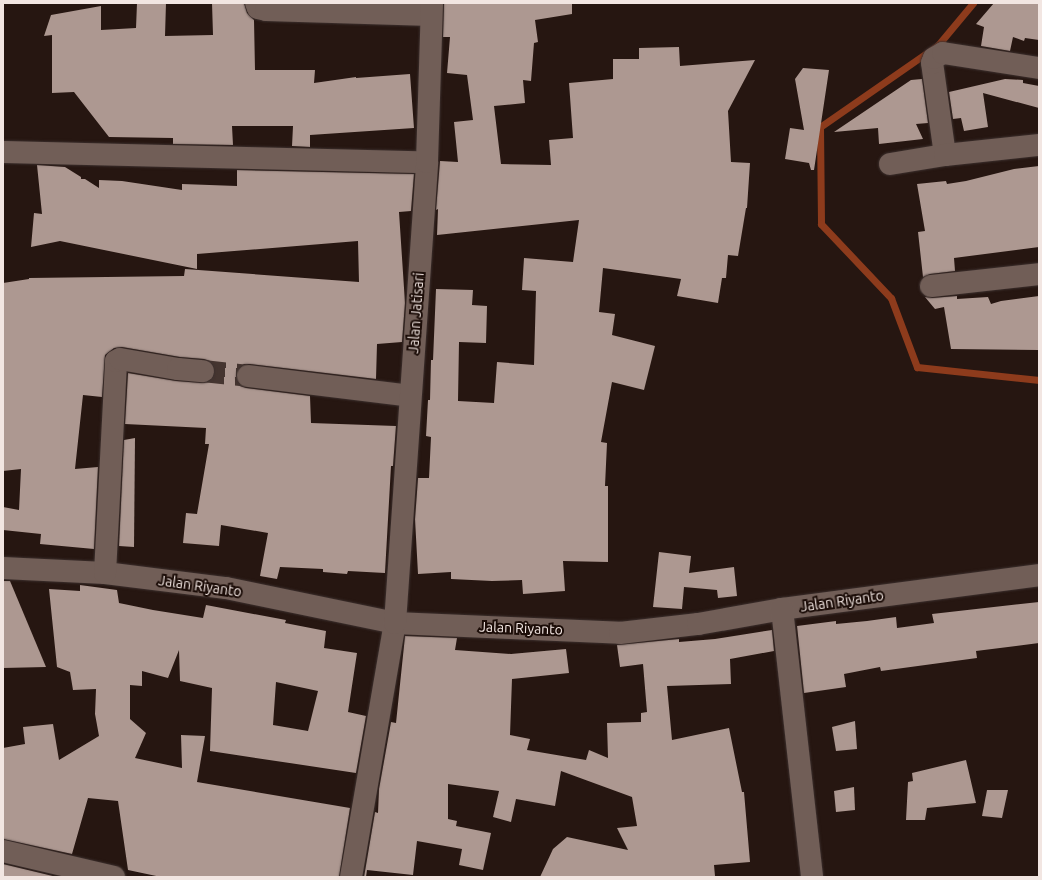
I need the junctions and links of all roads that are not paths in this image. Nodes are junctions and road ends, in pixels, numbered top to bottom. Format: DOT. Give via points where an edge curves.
graph roads {
  1 [pos="256,3"];
  2 [pos="432,9"];
  3 [pos="1039,68"];
  4 [pos="1039,145"];
  5 [pos="3,152"];
  6 [pos="945,155"];
  7 [pos="427,162"];
  8 [pos="890,164"];
  9 [pos="1039,274"];
  10 [pos="931,286"];
  11 [pos="202,371"];
  12 [pos="248,376"];
  13 [pos="410,396"];
  14 [pos="3,568"];
  15 [pos="106,573"];
  16 [pos="1039,575"];
  17 [pos="782,609"];
  18 [pos="395,623"];
  19 [pos="3,851"];
  20 [pos="114,877"];
  21 [pos="351,877"];
  22 [pos="812,877"];
  1 -- 2 [label="street" via="258,8 266,10"];
  2 -- 7 [label="street, Jalan Jatisari"];
  3 -- 6 [label="street" via="943,53 934,58 932,63"];
  4 -- 6 [label="street"];
  5 -- 7 [label="street"];
  6 -- 8 [label="street"];
  7 -- 13 [label="street, Jalan Jatisari"];
  9 -- 10 [label="street"];
  11 -- 15 [label="street" via="120,359 116,363"];
  12 -- 13 [label="street"];
  13 -- 18 [label="street, Jalan Jatisari"];
  14 -- 15 [label="street, Jalan Riyanto"];
  15 -- 18 [label="street, Jalan Riyanto" via="226,588"];
  16 -- 17 [label="street, Jalan Riyanto"];
  17 -- 18 [label="street, Jalan Riyanto" via="698,624 620,633"];
  17 -- 22 [label="street"];
  18 -- 21 [label="street, Jalan Jatisari"];
  19 -- 20 [label="street"];
}
